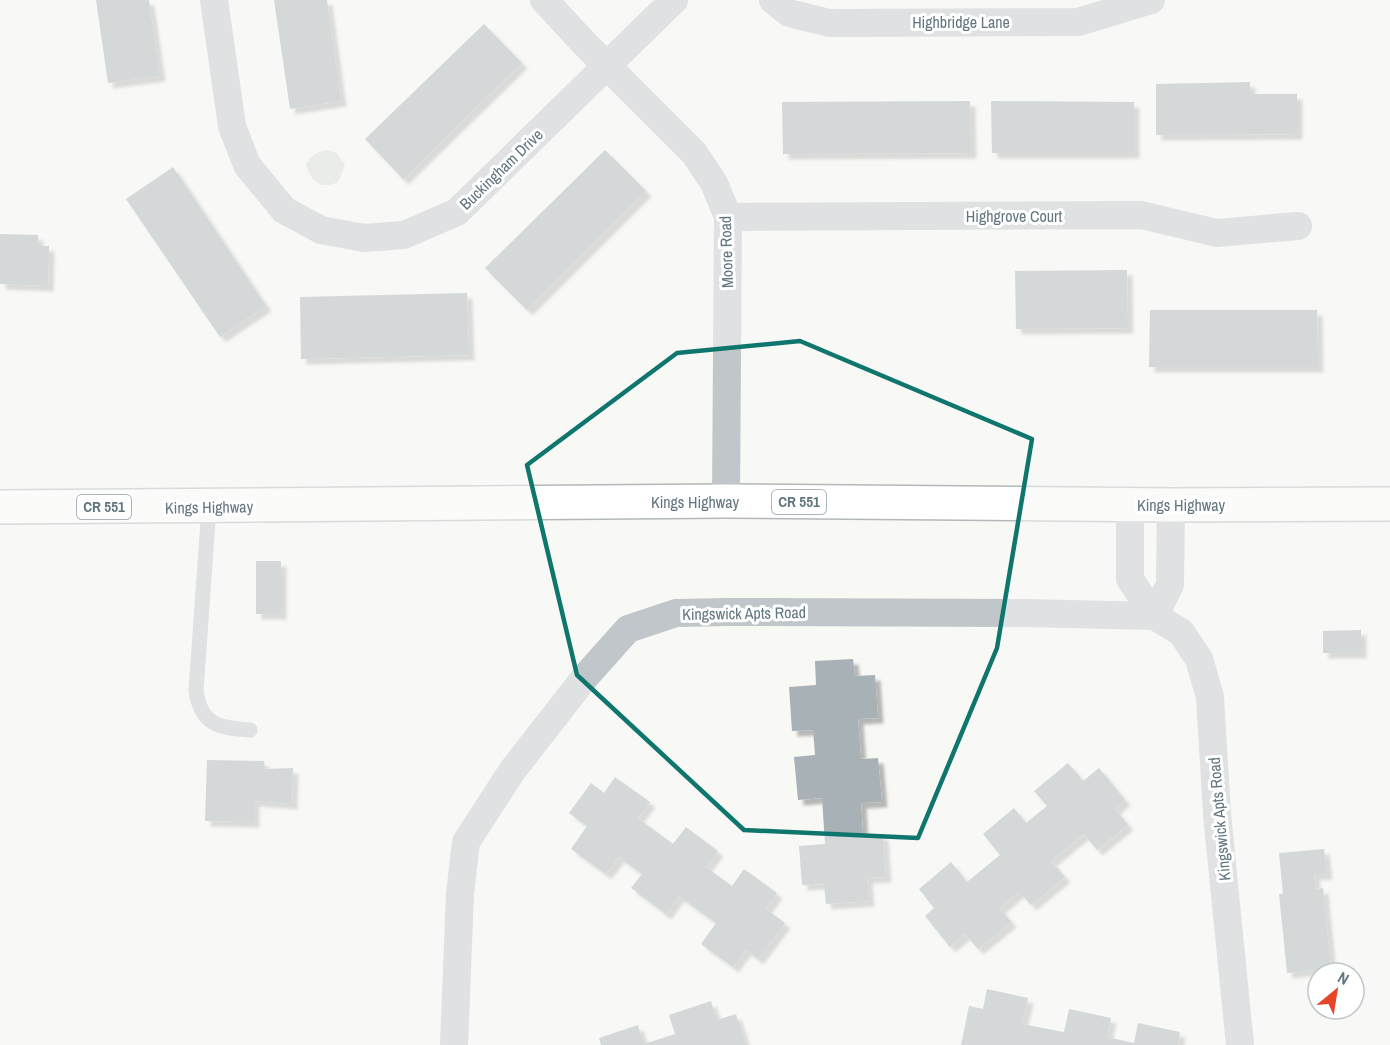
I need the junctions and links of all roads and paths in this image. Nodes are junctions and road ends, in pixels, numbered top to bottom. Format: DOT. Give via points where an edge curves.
graph roads {
  1 [pos="214,0"];
  2 [pos="544,0"];
  3 [pos="674,0"];
  4 [pos="773,0"];
  5 [pos="1151,0"];
  6 [pos="607,66"];
  7 [pos="728,216"];
  8 [pos="1298,226"];
  9 [pos="726,501"];
  10 [pos="1390,504"];
  11 [pos="1130,505"];
  12 [pos="1171,505"];
  13 [pos="0,507"];
  14 [pos="209,507"];
  15 [pos="1154,616"];
  16 [pos="249,730"];
  17 [pos="454,1045"];
  18 [pos="1240,1045"];
  1 -- 6 [label="street, Buckingham Drive" via="232,126 247,165 284,210 321,230 364,238 404,235 457,212"];
  2 -- 6 [label="street, Moore Road"];
  3 -- 6 [label="street, Buckingham Drive"];
  4 -- 5 [label="street, Highbridge Lane" via="789,13 829,23 1078,22"];
  6 -- 7 [label="street, Moore Road" via="694,153 714,183"];
  7 -- 8 [label="street, Highgrove Court" via="1141,215 1216,233"];
  7 -- 9 [label="street, Moore Road"];
  9 -- 11 [label="main road, Kings Highway / CR 551"];
  9 -- 14 [label="main road, Kings Highway / CR 551"];
  10 -- 12 [label="main road, Kings Highway / CR 551"];
  11 -- 12 [label="main road, Kings Highway / CR 551"];
  11 -- 15 [label="street, Kingswick Apts Road" via="1130,579"];
  12 -- 15 [label="street" via="1170,585"];
  13 -- 14 [label="main road, Kings Highway / CR 551"];
  14 -- 16 [label="lane" via="198,705 214,724"];
  15 -- 17 [label="street, Kingswick Apts Road" via="676,613 628,629 512,771 466,842"];
  15 -- 18 [label="street, Kingswick Apts Road" via="1181,632 1199,659 1210,697 1217,814"];
}
